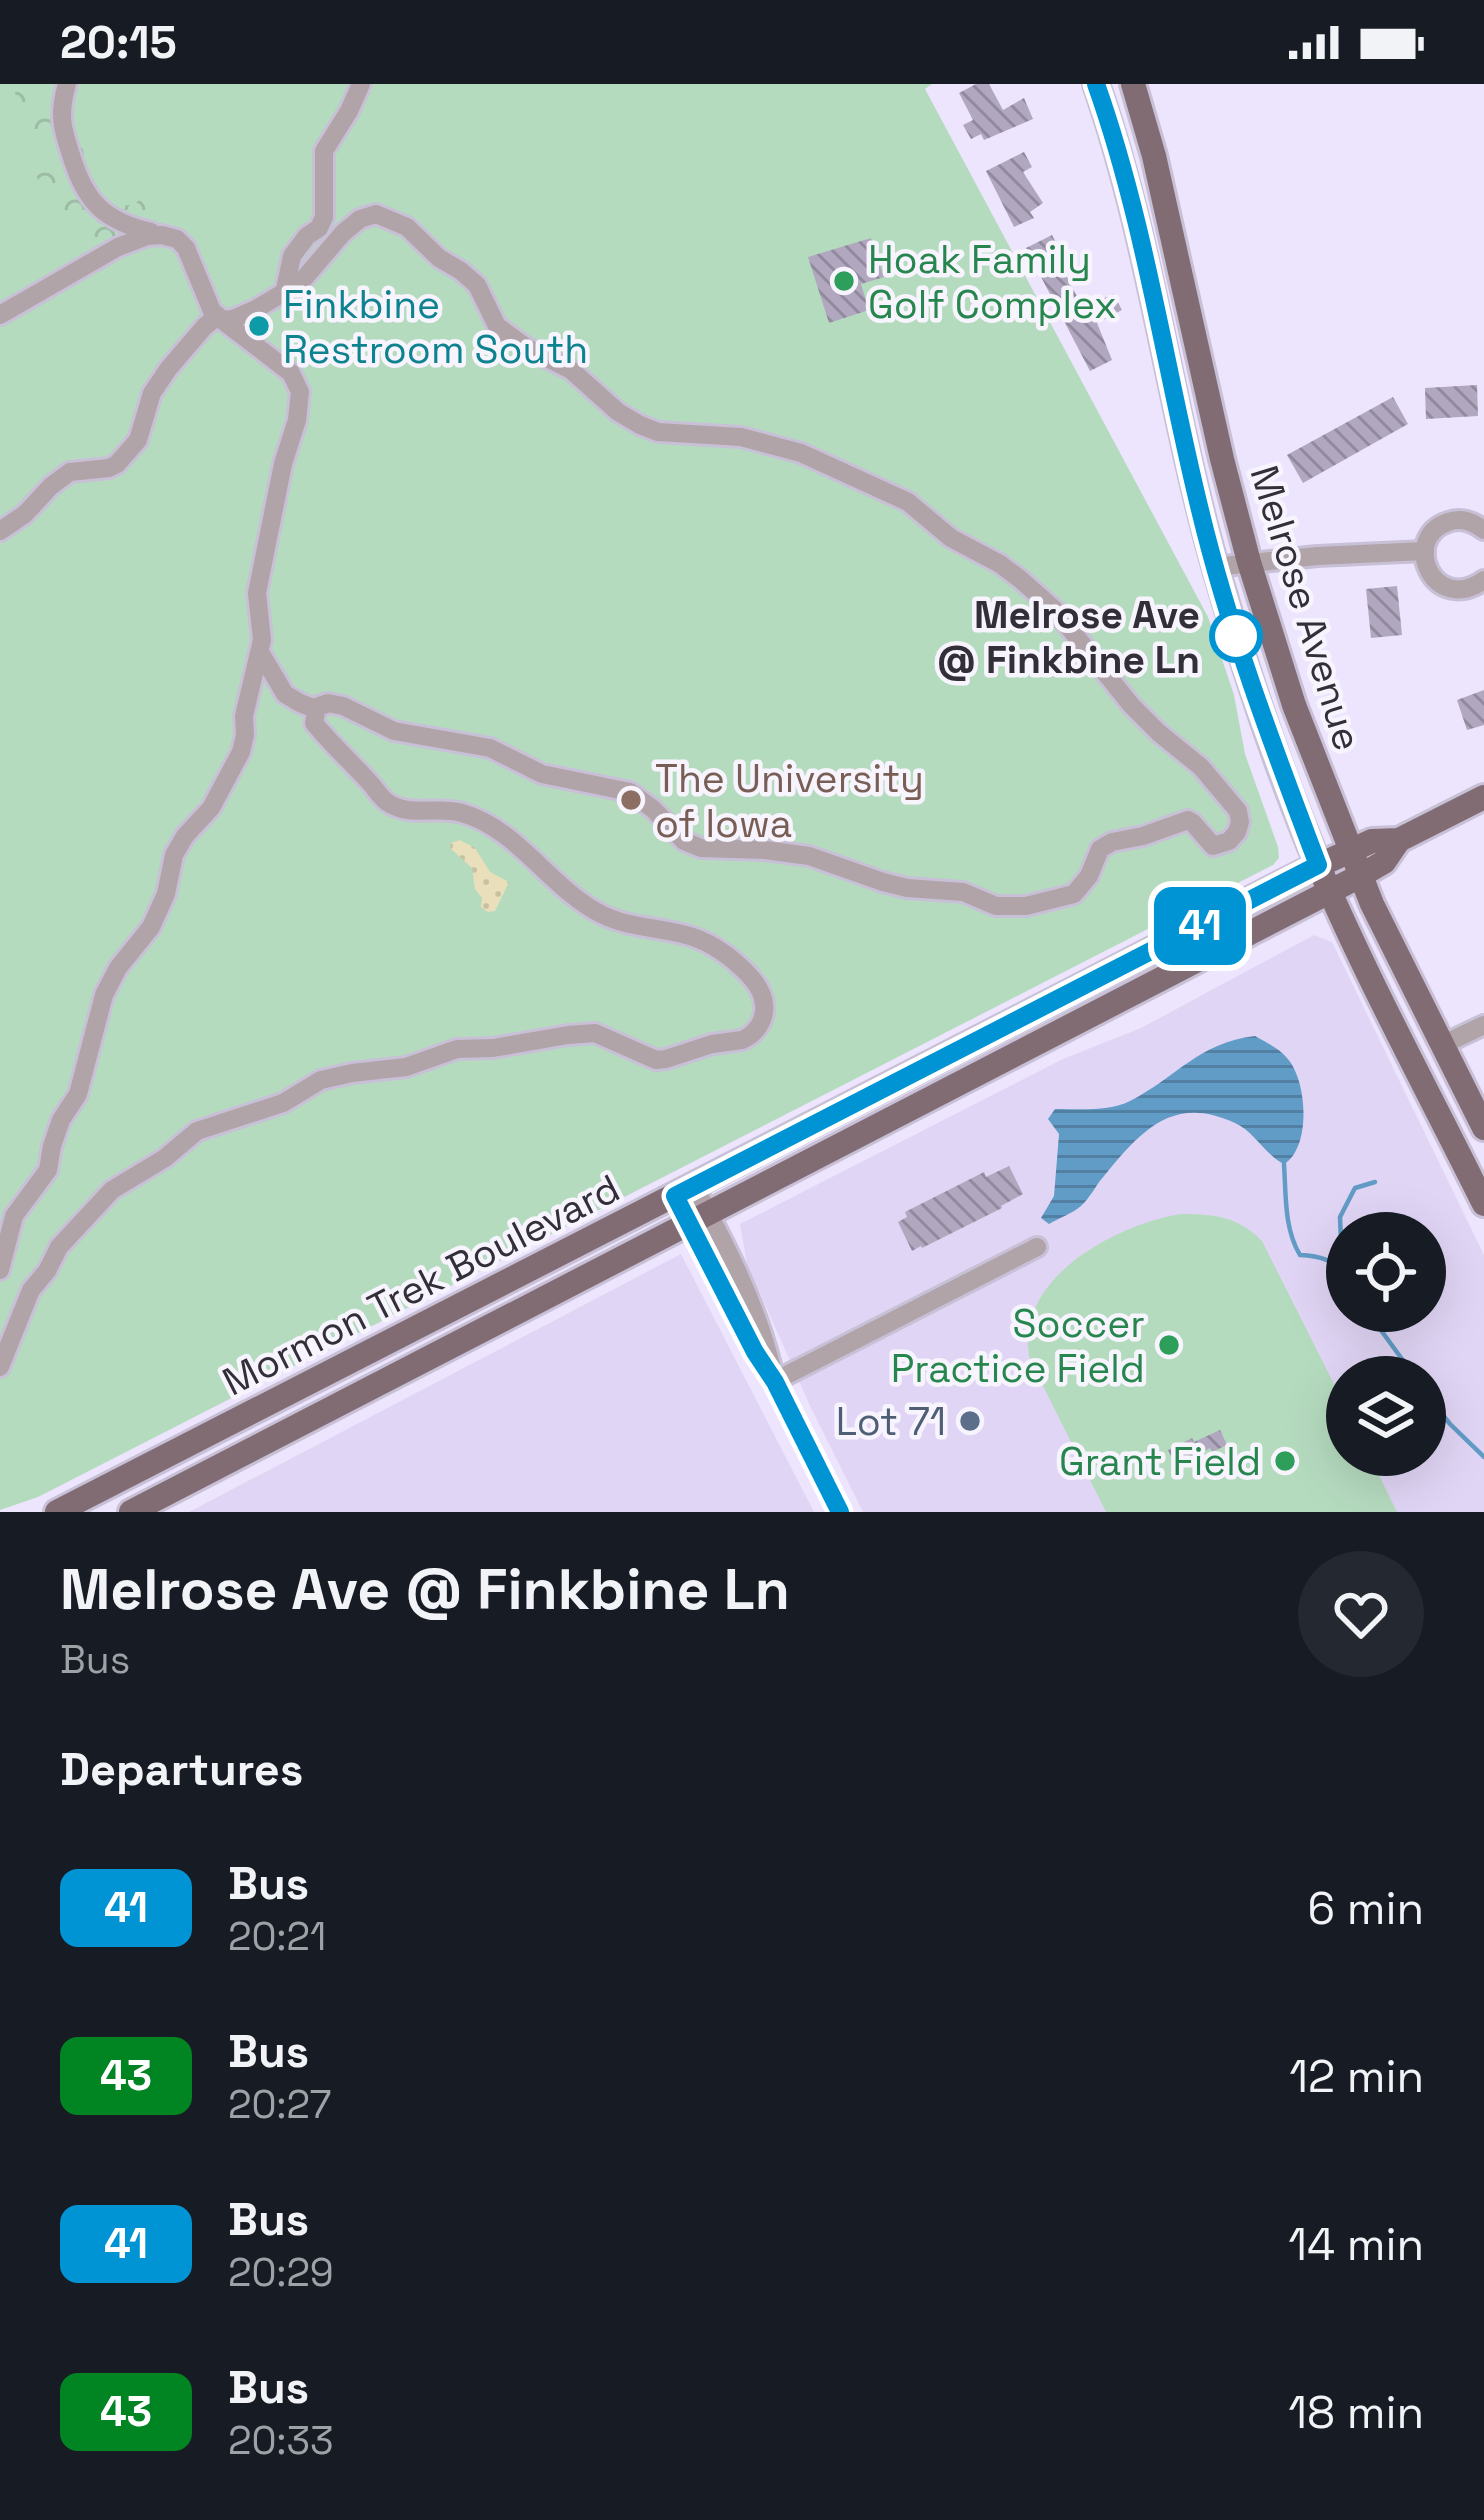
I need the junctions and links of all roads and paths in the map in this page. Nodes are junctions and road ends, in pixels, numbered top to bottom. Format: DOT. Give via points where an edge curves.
graph roads {
  1 [pos="67,84"];
  2 [pos="361,84"];
  3 [pos="1096,84"];
  4 [pos="1133,84"];
  5 [pos="162,235"];
  6 [pos="284,294"];
  7 [pos="0,315"];
  8 [pos="219,318"];
  9 [pos="1484,530"];
  10 [pos="0,531"];
  11 [pos="1424,550"];
  12 [pos="1249,562"];
  13 [pos="1215,567"];
  14 [pos="1484,580"];
  15 [pos="260,652"];
  16 [pos="328,704"];
  17 [pos="1484,797"];
  18 [pos="1399,840"];
  19 [pos="1349,850"];
  20 [pos="1318,865"];
  21 [pos="1360,875"];
  22 [pos="1330,891"];
  23 [pos="1484,1025"];
  24 [pos="1442,1045"];
  25 [pos="1484,1128"];
  26 [pos="684,1191"];
  27 [pos="1484,1204"];
  28 [pos="698,1217"];
  29 [pos="1037,1247"];
  30 [pos="0,1270"];
  31 [pos="0,1367"];
  32 [pos="775,1382"];
  33 [pos="57,1512"];
  34 [pos="131,1512"];
  35 [pos="840,1512"];
  1 -- 5 [label="street" via="62,127 86,194 122,225"];
  2 -- 6 [label="street" via="324,151 324,217 297,247"];
  3 -- 13 [label="main road, Melrose Avenue"];
  4 -- 12 [label="main road, Melrose Avenue"];
  5 -- 7 [label="street" via="118,247"];
  5 -- 8 [label="street" via="186,248"];
  6 -- 8 [label="street" via="233,320"];
  6 -- 16 [label="street" via="360,220 389,218 478,285 497,326 640,425 769,442 908,502 1055,610 1131,705 1201,767 1240,822 1220,845 1188,820 1112,842 1074,894 996,907 809,856 701,848 630,792 542,774 490,748 394,731"];
  8 -- 10 [label="street" via="169,368 138,440 116,464 70,472"];
  8 -- 15 [label="street" via="291,373 300,392 257,593"];
  9 -- 11 [label="street" via="1448,522"];
  11 -- 12 [label="street"];
  11 -- 14 [label="street" via="1430,575 1443,586 1462,590"];
  12 -- 13 [label="street"];
  12 -- 19 [label="main road, Melrose Avenue"];
  13 -- 20 [label="main road, Melrose Avenue"];
  15 -- 16 [label="street" via="285,694 313,708"];
  15 -- 30 [label="street" via="241,752 174,856 151,927 104,995 78,1094 56,1133 48,1170 14,1216"];
  16 -- 31 [label="street" via="317,708 314,723 390,805 482,821 602,915 717,949 762,994 759,1026 742,1040 666,1059 586,1033 457,1049 406,1067 321,1080 284,1103 197,1131 112,1190 59,1247 31,1290"];
  17 -- 18 [label="main road, Mormon Trek Boulevard"];
  18 -- 19 [label="main road, Mormon Trek Boulevard"];
  18 -- 21 [label="main road, Mormon Trek Boulevard" via="1384,862"];
  19 -- 20 [label="main road, Mormon Trek Boulevard"];
  19 -- 21 [label="main road, Melrose Avenue"];
  20 -- 22 [label="main road, Melrose Avenue"];
  20 -- 26 [label="main road, Mormon Trek Boulevard"];
  21 -- 22 [label="main road, Mormon Trek Boulevard"];
  21 -- 24 [label="main road, Melrose Avenue"];
  22 -- 27 [label="main road, Melrose Avenue"];
  22 -- 28 [label="main road, Mormon Trek Boulevard"];
  23 -- 24 [label="street"];
  24 -- 25 [label="main road, Melrose Avenue"];
  26 -- 28 [label="street"];
  26 -- 33 [label="main road, Mormon Trek Boulevard"];
  28 -- 32 [label="street"];
  28 -- 34 [label="main road, Mormon Trek Boulevard"];
  29 -- 32 [label="street"];
  32 -- 35 [label="street"];
}
